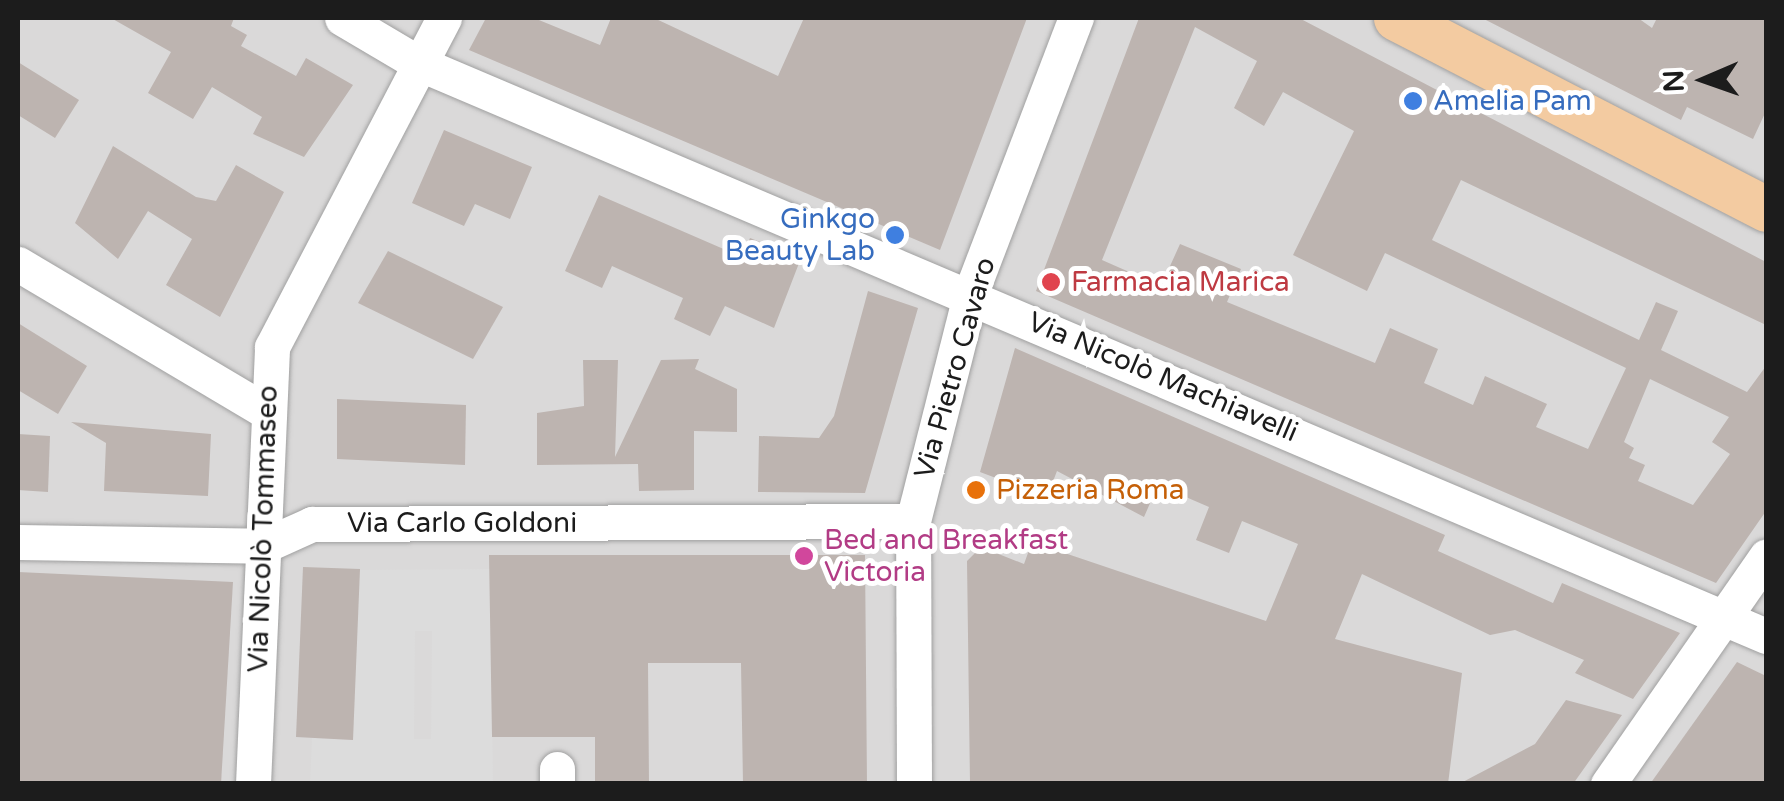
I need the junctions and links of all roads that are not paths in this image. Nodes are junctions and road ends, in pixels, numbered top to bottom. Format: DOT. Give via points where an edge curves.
graph roads {
  1 [pos="342,18"];
  2 [pos="444,18"];
  3 [pos="1396,18"];
  4 [pos="1079,20"];
  5 [pos="418,63"];
  6 [pos="1766,209"];
  7 [pos="18,264"];
  8 [pos="970,295"];
  9 [pos="264,410"];
  10 [pos="913,522"];
  11 [pos="18,542"];
  12 [pos="263,546"];
  13 [pos="1766,557"];
  14 [pos="1725,614"];
  15 [pos="1766,636"];
  16 [pos="254,784"];
  17 [pos="914,784"];
  18 [pos="1608,784"];
  1 -- 5 [label="street, Via Nicolò Machiavelli"];
  2 -- 5 [label="street, Via Nicolò Tommaseo"];
  3 -- 6 [label="main road"];
  4 -- 8 [label="street, Via Pietro Cavaro"];
  5 -- 8 [label="street, Via Nicolò Machiavelli"];
  5 -- 9 [label="street, Via Nicolò Tommaseo" via="272,348"];
  7 -- 9 [label="street"];
  8 -- 10 [label="street, Via Pietro Cavaro"];
  8 -- 14 [label="street, Via Nicolò Machiavelli"];
  9 -- 12 [label="street, Via Nicolò Tommaseo"];
  10 -- 12 [label="street, Via Carlo Goldoni" via="312,524"];
  10 -- 17 [label="street, Via Pietro Cavaro"];
  11 -- 12 [label="street, Via Carlo Goldoni"];
  12 -- 16 [label="street, Via Nicolò Tommaseo"];
  13 -- 14 [label="street"];
  14 -- 15 [label="street, Via Nicolò Machiavelli"];
  14 -- 18 [label="street"];
}
